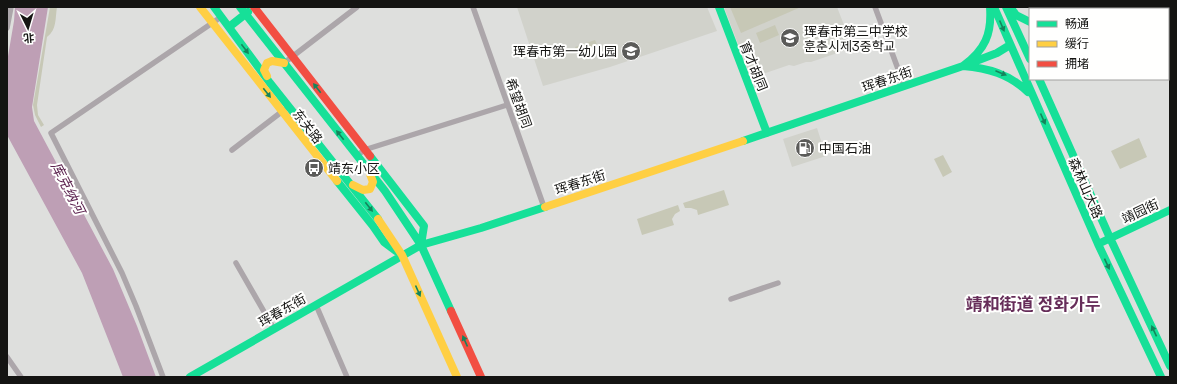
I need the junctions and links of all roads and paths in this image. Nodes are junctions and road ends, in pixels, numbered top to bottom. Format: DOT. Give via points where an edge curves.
graph roads {
  1 [pos="11,7"];
  2 [pos="200,7"];
  3 [pos="214,7"];
  4 [pos="254,7"];
  5 [pos="357,7"];
  6 [pos="473,7"];
  7 [pos="719,7"];
  8 [pos="875,7"];
  9 [pos="990,7"];
  10 [pos="994,7"];
  11 [pos="1006,7"];
  12 [pos="1010,7"];
  13 [pos="243,9"];
  14 [pos="212,22"];
  15 [pos="225,22"];
  16 [pos="1029,22"];
  17 [pos="7,28"];
  18 [pos="1025,44"];
  19 [pos="1011,49"];
  20 [pos="292,56"];
  21 [pos="1029,56"];
  22 [pos="284,63"];
  23 [pos="963,66"];
  24 [pos="1039,80"];
  25 [pos="1043,80"];
  26 [pos="270,83"];
  27 [pos="904,85"];
  28 [pos="1044,90"];
  29 [pos="1033,96"];
  30 [pos="507,104"];
  31 [pos="289,106"];
  32 [pos="282,112"];
  33 [pos="767,133"];
  34 [pos="232,150"];
  35 [pos="365,150"];
  36 [pos="357,156"];
  37 [pos="368,170"];
  38 [pos="348,181"];
  39 [pos="544,206"];
  40 [pos="1170,210"];
  41 [pos="1110,238"];
  42 [pos="1098,244"];
  43 [pos="421,245"];
  44 [pos="402,255"];
  45 [pos="236,263"];
  46 [pos="778,283"];
  47 [pos="730,299"];
  48 [pos="316,304"];
  49 [pos="274,329"];
  50 [pos="7,357"];
  51 [pos="1170,366"];
  52 [pos="21,377"];
  53 [pos="163,377"];
  54 [pos="190,377"];
  55 [pos="347,377"];
  56 [pos="457,377"];
  57 [pos="481,377"];
  58 [pos="1161,377"];
  1 -- 17 [label="street"];
  2 -- 14 [label="main road, 东关路"];
  3 -- 15 [label="main road, 东关路"];
  4 -- 13 [label="main road"];
  4 -- 20 [label="main road"];
  5 -- 20 [label="street"];
  6 -- 30 [label="street, 希望胡同"];
  7 -- 33 [label="main road, 育才胡同"];
  8 -- 27 [label="street"];
  9 -- 23 [label="main road" via="990,29 976,56"];
  10 -- 19 [label="main road, 森林山大路, one-way"];
  11 -- 18 [label="main road"];
  12 -- 16 [label="main road" via="1016,15"];
  13 -- 15 [label="main road"];
  13 -- 22 [label="main road, 东关路"];
  14 -- 15 [label="street"];
  14 -- 32 [label="main road, 东关路, one-way"];
  14 -- 53 [label="street" via="51,133 122,273"];
  15 -- 26 [label="main road, 东关路, one-way"];
  18 -- 19 [label="main road, 珲春东街"];
  18 -- 21 [label="main road"];
  19 -- 23 [label="main road, 珲春东街"];
  19 -- 29 [label="main road, 森林山大路"];
  20 -- 22 [label="street"];
  35 -- 20 [label="main road, one-way"];
  22 -- 26 [label="main road" via="272,61 266,66 265,73"];
  36 -- 22 [label="main road, 东关路, one-way"];
  23 -- 27 [label="main road, 珲春东街"];
  23 -- 29 [label="main road, one-way" via="992,70 1013,78"];
  24 -- 28 [label="main road, 森林山大路"];
  25 -- 28 [label="main road"];
  26 -- 31 [label="main road, 东关路"];
  27 -- 33 [label="main road, 珲春东街"];
  28 -- 41 [label="main road, 森林山大路"];
  29 -- 42 [label="main road, 森林山大路, one-way"];
  30 -- 35 [label="street"];
  30 -- 39 [label="street, 希望胡同"];
  31 -- 32 [label="street"];
  31 -- 38 [label="main road, 东关路"];
  32 -- 34 [label="street"];
  32 -- 44 [label="main road, 东关路" via="384,242"];
  33 -- 39 [label="main road, 珲春东街"];
  35 -- 36 [label="street"];
  35 -- 43 [label="main road" via="424,226"];
  36 -- 37 [label="main road, 东关路"];
  37 -- 38 [label="main road" via="373,182 367,190 358,189"];
  37 -- 43 [label="main road, 东关路" via="394,203"];
  38 -- 44 [label="main road, 东关路, one-way"];
  39 -- 43 [label="main road, 珲春东街"];
  40 -- 41 [label="main road, 靖园街"];
  41 -- 42 [label="main road, 靖园街"];
  51 -- 41 [label="main road, 森林山大路, one-way"];
  42 -- 58 [label="main road, 森林山大路, one-way"];
  43 -- 44 [label="main road, 珲春东街"];
  57 -- 43 [label="main road, 东关路, one-way"];
  44 -- 48 [label="main road, 珲春东街"];
  44 -- 56 [label="main road, 东关路, one-way"];
  45 -- 49 [label="street"];
  46 -- 47 [label="street"];
  48 -- 49 [label="main road, 珲春东街"];
  48 -- 55 [label="street"];
  49 -- 54 [label="main road, 珲春东街"];
  50 -- 52 [label="street"];
}
